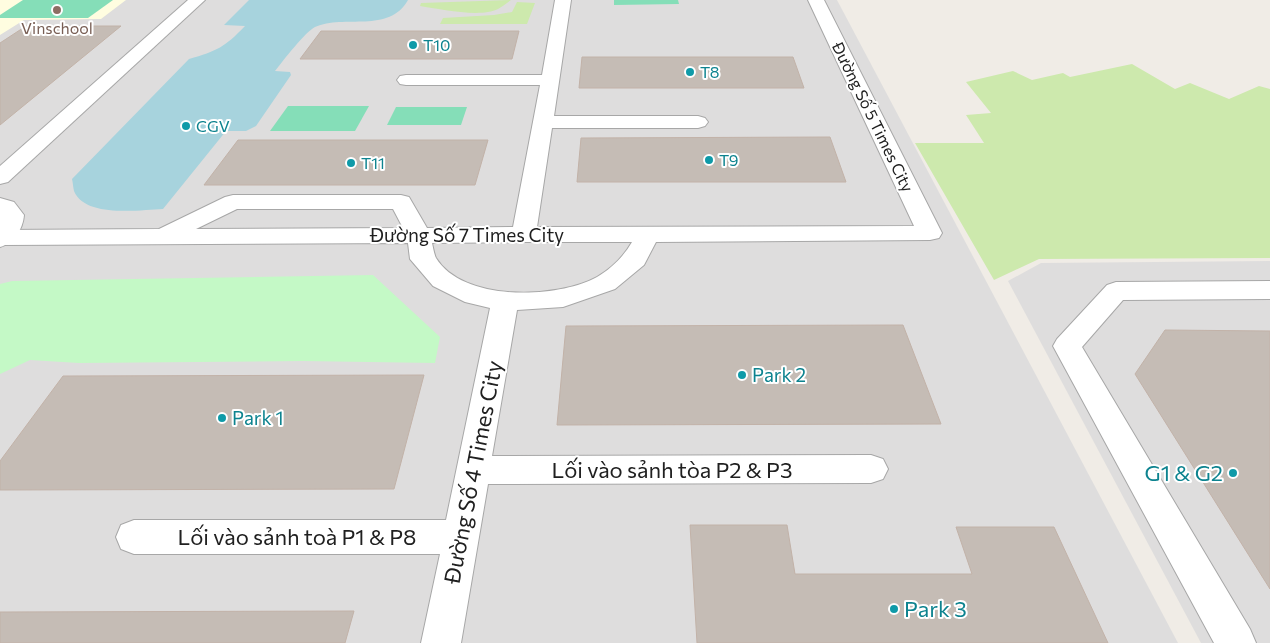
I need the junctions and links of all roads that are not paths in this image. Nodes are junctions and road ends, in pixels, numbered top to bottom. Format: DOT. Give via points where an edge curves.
graph roads {
  1 [pos="197,0"];
  2 [pos="563,0"];
  3 [pos="816,0"];
  4 [pos="406,80"];
  5 [pos="550,80"];
  6 [pos="543,122"];
  7 [pos="698,122"];
  8 [pos="0,177"];
  9 [pos="0,205"];
  10 [pos="930,233"];
  11 [pos="648,234"];
  12 [pos="418,235"];
  13 [pos="524,235"];
  14 [pos="160,237"];
  15 [pos="2,238"];
  16 [pos="1270,290"];
  17 [pos="505,302"];
  18 [pos="871,469"];
  19 [pos="473,470"];
  20 [pos="134,537"];
  21 [pos="460,537"];
  22 [pos="441,643"];
  23 [pos="1236,643"];
  1 -- 8 [label="street"];
  2 -- 5 [label="street"];
  3 -- 10 [label="street, Đường Số 5 Times City"];
  4 -- 5 [label="street"];
  5 -- 6 [label="street"];
  6 -- 7 [label="street"];
  6 -- 13 [label="street"];
  9 -- 15 [label="street" via="12,215 11,225"];
  10 -- 11 [label="street, Đường Số 7 Times City"];
  11 -- 13 [label="street, Đường Số 7 Times City"];
  11 -- 17 [label="street" via="635,260 606,283 563,298"];
  12 -- 13 [label="street, Đường Số 7 Times City"];
  12 -- 14 [label="street, Đường Số 7 Times City"];
  12 -- 14 [label="street" via="401,202 233,202"];
  12 -- 17 [label="street" via="423,259 442,280 474,296"];
  14 -- 15 [label="street, Đường Số 7 Times City"];
  16 -- 23 [label="street" via="1116,291 1066,346"];
  17 -- 19 [label="street, Đường Số 4 Times City"];
  18 -- 19 [label="street, Lối vào sảnh tòa P2 & P3"];
  19 -- 21 [label="street, Đường Số 4 Times City"];
  20 -- 21 [label="street, Lối vào sảnh toà P1 & P8"];
  21 -- 22 [label="street, Đường Số 4 Times City"];
}
